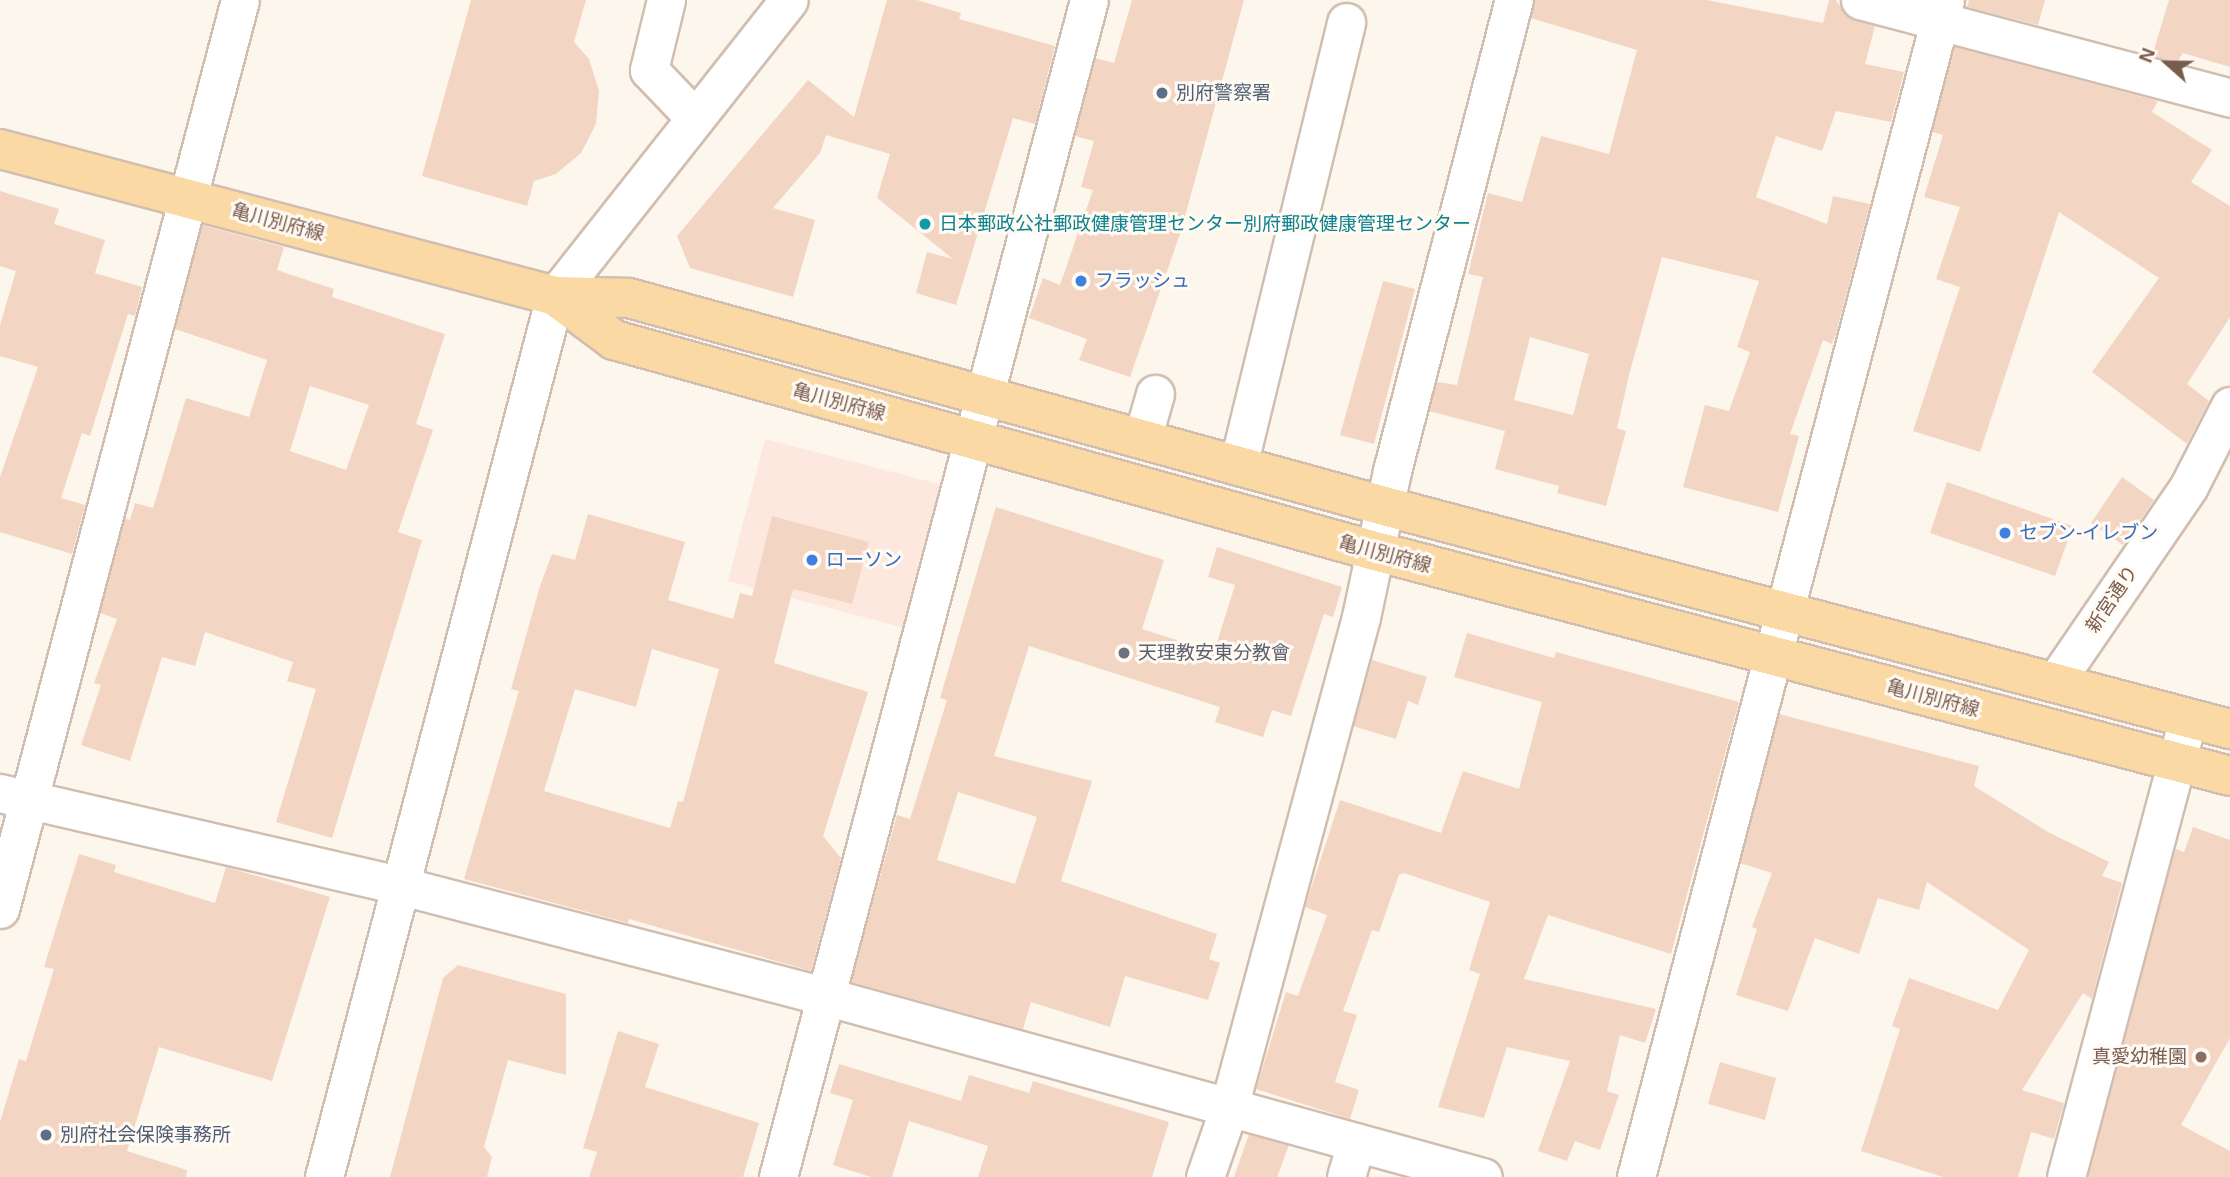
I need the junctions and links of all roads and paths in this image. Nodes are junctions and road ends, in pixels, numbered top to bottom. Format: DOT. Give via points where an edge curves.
graph roads {
  1 [pos="240,0"];
  2 [pos="666,0"];
  3 [pos="789,0"];
  4 [pos="1089,0"];
  5 [pos="1514,0"];
  6 [pos="1860,0"];
  7 [pos="1943,10"];
  8 [pos="1346,22"];
  9 [pos="2230,98"];
  10 [pos="693,116"];
  11 [pos="0,149"];
  12 [pos="189,198"];
  13 [pos="555,296"];
  14 [pos="1155,394"];
  15 [pos="984,396"];
  16 [pos="2230,406"];
  17 [pos="972,439"];
  18 [pos="1142,439"];
  19 [pos="1238,466"];
  20 [pos="1384,506"];
  21 [pos="1375,551"];
  22 [pos="1786,612"];
  23 [pos="1774,657"];
  24 [pos="2054,682"];
  25 [pos="2188,718"];
  26 [pos="2230,729"];
  27 [pos="2177,761"];
  28 [pos="2230,776"];
  29 [pos="14,798"];
  30 [pos="402,886"];
  31 [pos="0,909"];
  32 [pos="828,997"];
  33 [pos="1228,1111"];
  34 [pos="1351,1161"];
  35 [pos="324,1177"];
  36 [pos="778,1177"];
  37 [pos="1205,1177"];
  38 [pos="1483,1177"];
  39 [pos="1636,1177"];
  40 [pos="2066,1177"];
  1 -- 12 [label="street"];
  2 -- 10 [label="street" via="649,71"];
  3 -- 10 [label="street"];
  4 -- 15 [label="street"];
  5 -- 20 [label="street"];
  6 -- 7 [label="street"];
  7 -- 9 [label="street"];
  7 -- 22 [label="street"];
  8 -- 19 [label="street"];
  10 -- 13 [label="street"];
  11 -- 12 [label="main road, 亀川別府線"];
  12 -- 13 [label="main road, 亀川別府線"];
  12 -- 29 [label="street"];
  13 -- 15 [label="main road, 亀川別府線" via="629,298"];
  13 -- 17 [label="main road, 亀川別府線" via="614,340"];
  13 -- 30 [label="street"];
  14 -- 18 [label="street"];
  15 -- 17 [label="street"];
  15 -- 18 [label="main road, 亀川別府線"];
  16 -- 24 [label="street, 新宮通り" via="2189,486"];
  17 -- 21 [label="main road, 亀川別府線"];
  17 -- 32 [label="street"];
  18 -- 19 [label="main road, 亀川別府線"];
  19 -- 20 [label="main road, 亀川別府線"];
  20 -- 21 [label="street"];
  20 -- 22 [label="main road, 亀川別府線"];
  21 -- 23 [label="main road, 亀川別府線"];
  21 -- 33 [label="street"];
  22 -- 23 [label="street"];
  22 -- 24 [label="main road, 亀川別府線"];
  23 -- 27 [label="main road, 亀川別府線"];
  23 -- 39 [label="street"];
  24 -- 25 [label="main road, 亀川別府線"];
  25 -- 26 [label="main road, 亀川別府線"];
  25 -- 27 [label="street"];
  27 -- 28 [label="main road, 亀川別府線"];
  27 -- 40 [label="street"];
  29 -- 30 [label="street"];
  29 -- 31 [label="street"];
  30 -- 32 [label="street"];
  30 -- 35 [label="street"];
  32 -- 33 [label="street"];
  32 -- 36 [label="street"];
  33 -- 34 [label="street"];
  33 -- 37 [label="street"];
  34 -- 38 [label="street"];
}
